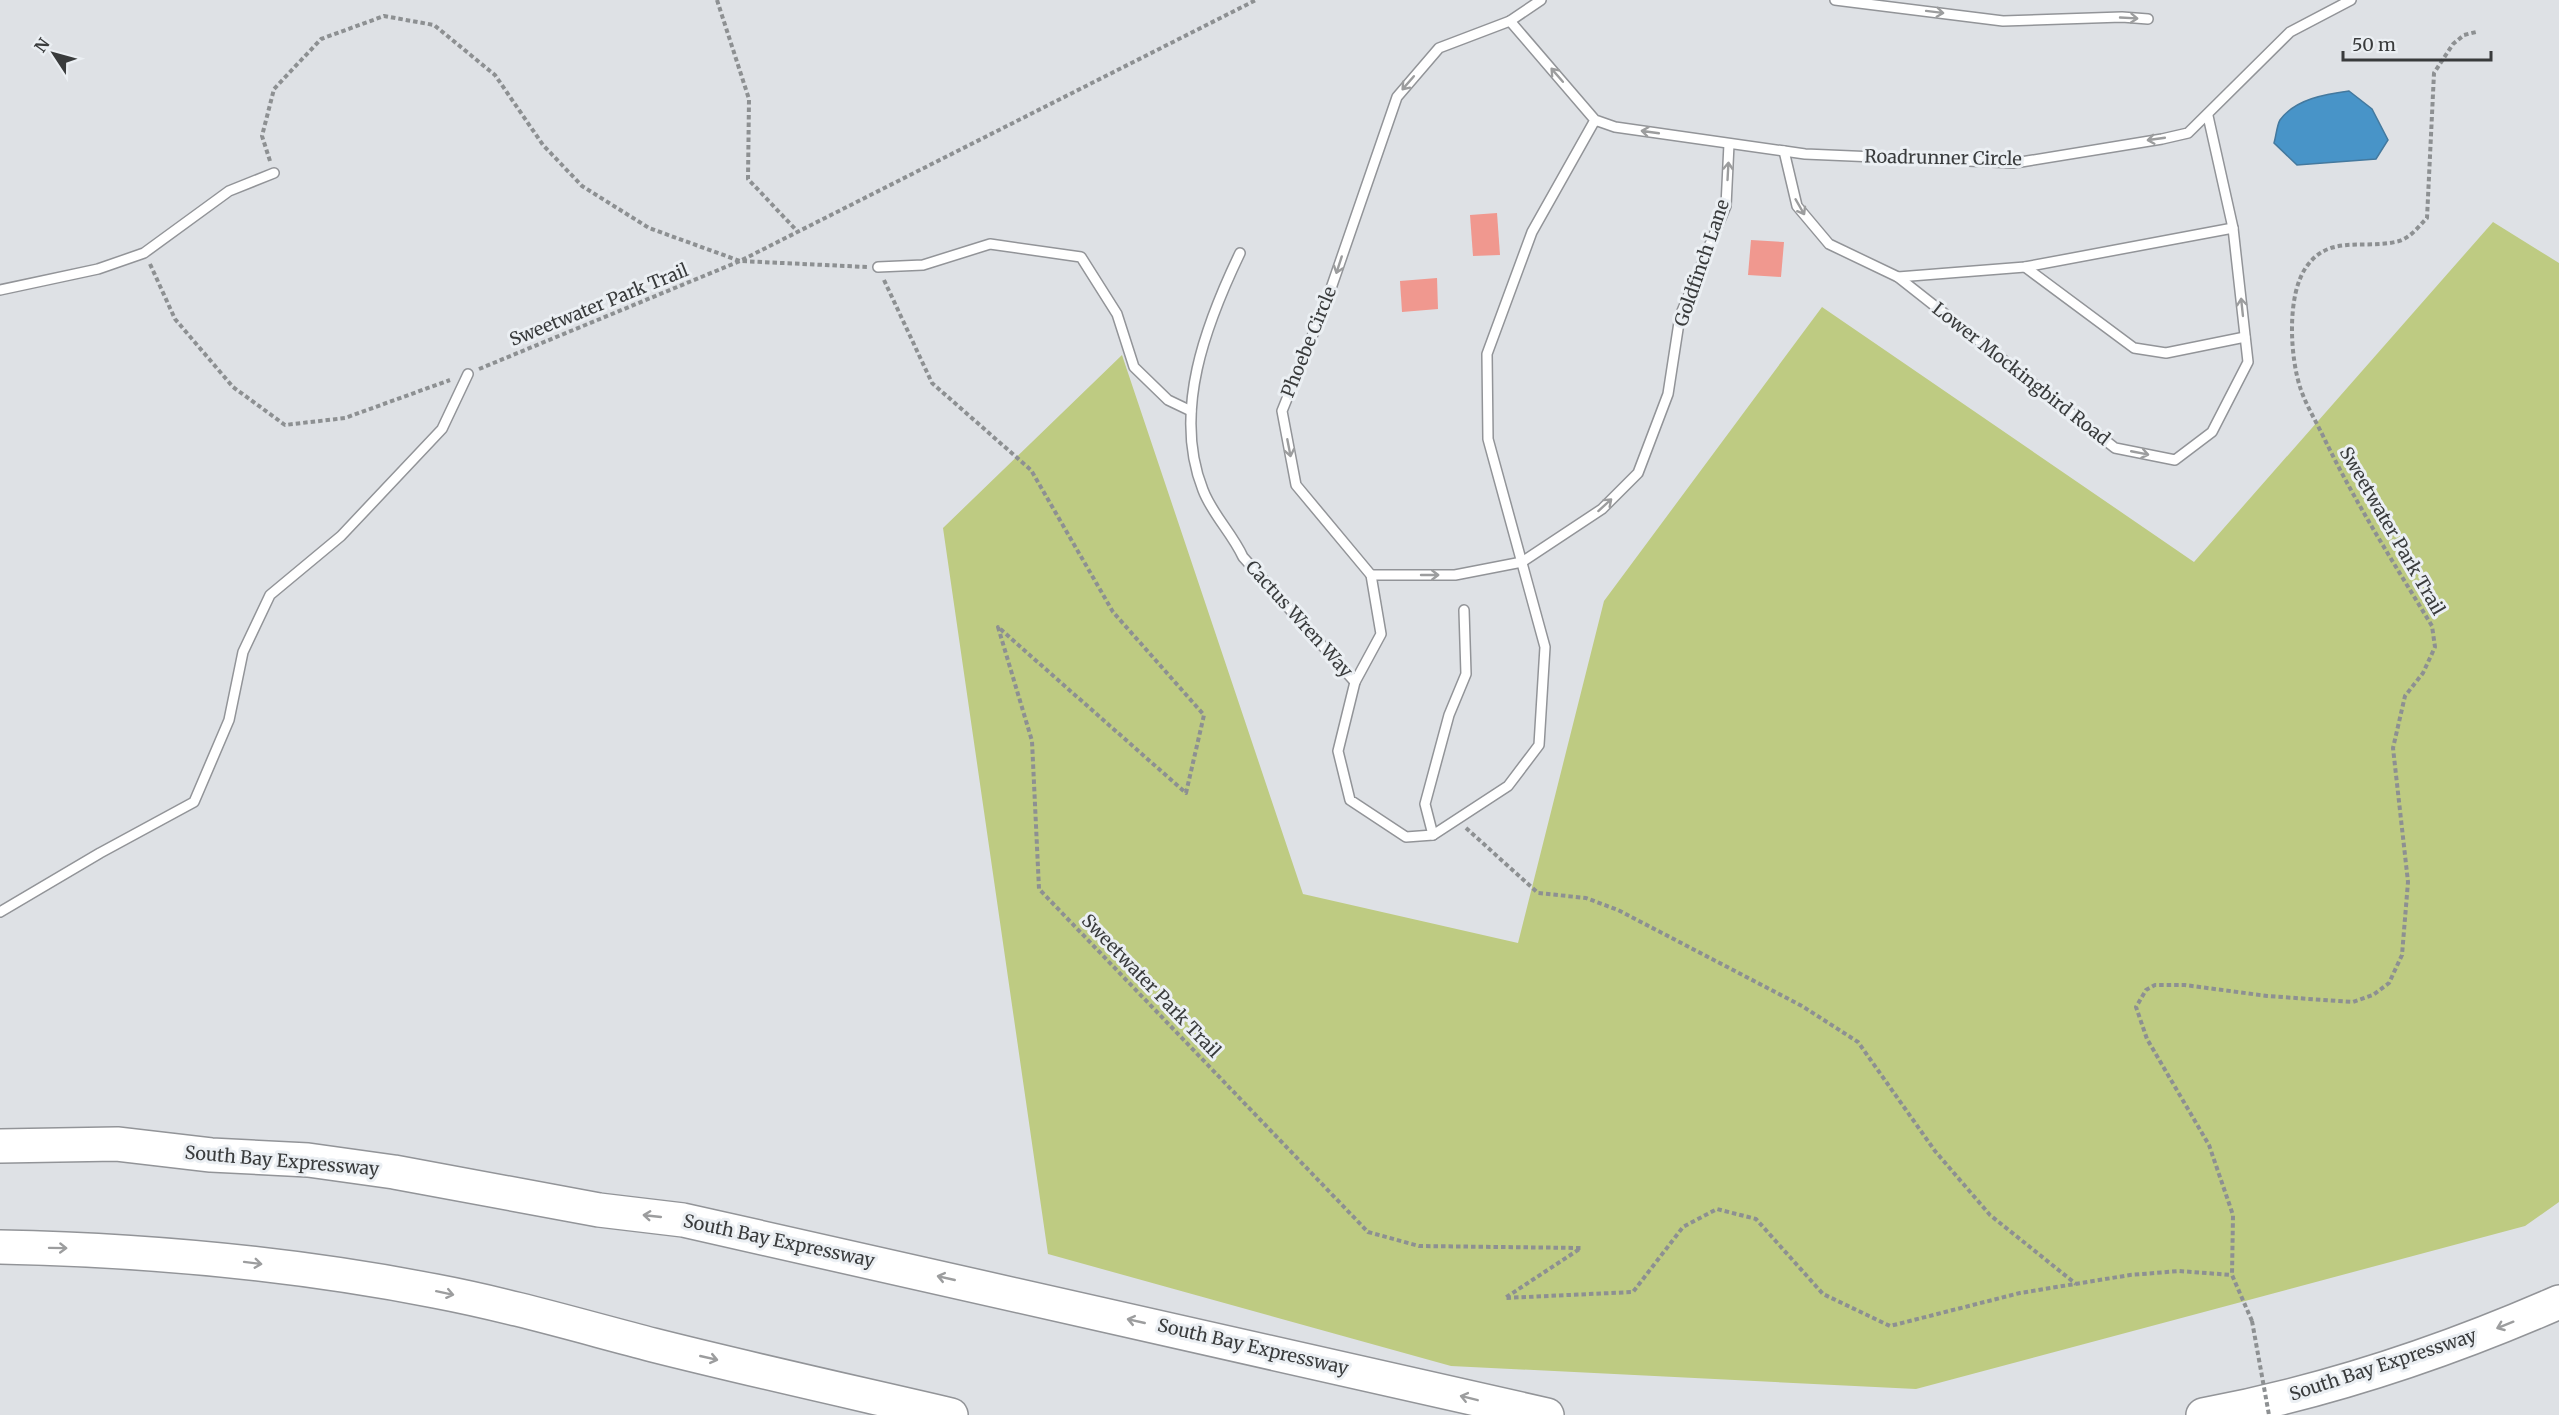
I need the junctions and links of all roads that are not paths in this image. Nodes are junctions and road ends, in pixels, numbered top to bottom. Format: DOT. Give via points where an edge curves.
graph roads {
  1 [pos="1541,0"];
  2 [pos="1835,0"];
  3 [pos="2351,0"];
  4 [pos="2148,19"];
  5 [pos="1510,21"];
  6 [pos="2208,116"];
  7 [pos="1595,120"];
  8 [pos="1729,144"];
  9 [pos="1784,151"];
  10 [pos="274,173"];
  11 [pos="2233,228"];
  12 [pos="1240,253"];
  13 [pos="878,267"];
  14 [pos="2025,267"];
  15 [pos="1898,277"];
  16 [pos="0,290"];
  17 [pos="2245,337"];
  18 [pos="468,374"];
  19 [pos="1191,411"];
  20 [pos="1522,562"];
  21 [pos="1371,575"];
  22 [pos="1464,610"];
  23 [pos="1354,682"];
  24 [pos="1433,835"];
  25 [pos="0,912"];
  26 [pos="0,1146"];
  27 [pos="0,1247"];
  28 [pos="2559,1302"];
  29 [pos="951,1415"];
  30 [pos="1547,1415"];
  31 [pos="2203,1415"];
  1 -- 5 [label="lane, Phoebe Circle"];
  2 -- 4 [label="lane, one-way" via="2004,21"];
  3 -- 6 [label="lane, Roadrunner Circle" via="2290,32"];
  7 -- 5 [label="lane, one-way"];
  5 -- 21 [label="lane, Phoebe Circle, one-way" via="1439,48 1397,96 1328,297 1282,411 1296,485"];
  6 -- 9 [label="lane, Roadrunner Circle, one-way" via="2188,133 2015,162"];
  6 -- 11 [label="lane, Lower Mockingbird Road"];
  8 -- 7 [label="lane, Roadrunner Circle, one-way" via="1615,127"];
  7 -- 20 [label="lane" via="1532,232 1487,354 1488,440"];
  8 -- 9 [label="lane, Roadrunner Circle"];
  20 -- 8 [label="lane, Goldfinch Lane, one-way" via="1602,509 1638,473 1668,394 1680,316 1726,206"];
  9 -- 15 [label="lane, Lower Mockingbird Road, one-way" via="1797,206 1829,244"];
  10 -- 16 [label="lane" via="229,192 144,253 99,269"];
  11 -- 14 [label="lane"];
  17 -- 11 [label="lane, Lower Mockingbird Road, one-way"];
  12 -- 19 [label="lane, Cactus Wren Way" via="1205,336"];
  13 -- 19 [label="lane" via="923,265 990,244 1081,257 1117,314 1134,367 1168,400"];
  14 -- 15 [label="lane"];
  14 -- 17 [label="lane" via="2134,348 2166,353"];
  15 -- 17 [label="lane, Lower Mockingbird Road, one-way" via="2115,448 2175,460 2212,432 2248,362"];
  18 -- 25 [label="lane" via="442,429 341,536 270,595 243,652 230,720 194,802"];
  19 -- 23 [label="lane, Cactus Wren Way" via="1204,493 1243,556"];
  21 -- 20 [label="lane, Goldfinch Lane, one-way" via="1455,575"];
  20 -- 24 [label="lane" via="1545,647 1539,745 1509,786"];
  21 -- 23 [label="lane" via="1381,634"];
  22 -- 24 [label="lane" via="1466,674 1449,715 1425,804"];
  23 -- 24 [label="lane" via="1338,751 1350,800 1406,837"];
  30 -- 26 [label="highway, South Bay Expressway, one-way" via="683,1220 599,1210 308,1160 211,1155 117,1144"];
  27 -- 29 [label="highway, one-way" via="217,1259 374,1280 509,1306"];
  28 -- 31 [label="highway, South Bay Expressway, one-way" via="2403,1362 2283,1397"];
}
